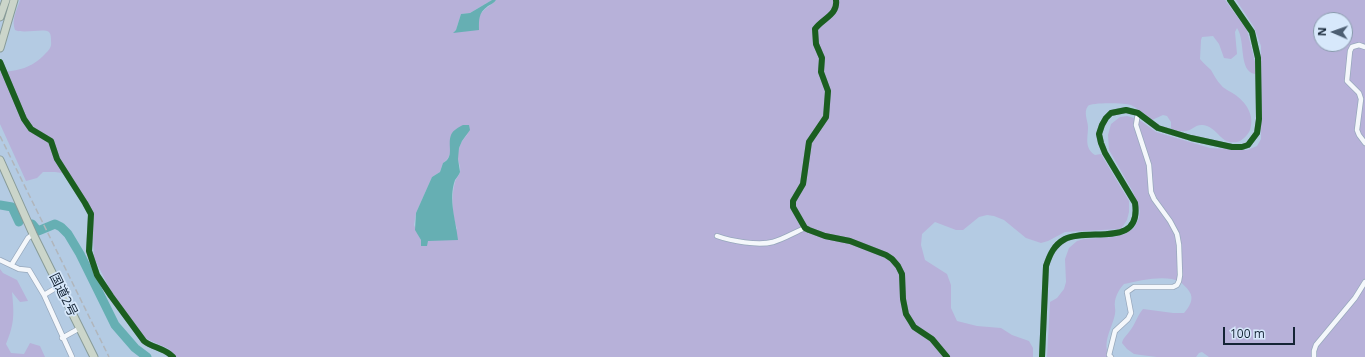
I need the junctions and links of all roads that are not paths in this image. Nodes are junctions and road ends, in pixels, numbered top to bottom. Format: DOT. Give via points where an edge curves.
graph roads {
  1 [pos="6,0"];
  2 [pos="14,0"];
  3 [pos="836,0"];
  4 [pos="1230,0"];
  5 [pos="0,17"];
  6 [pos="1365,47"];
  7 [pos="0,48"];
  8 [pos="0,62"];
  9 [pos="1138,113"];
  10 [pos="1365,143"];
  11 [pos="0,160"];
  12 [pos="0,172"];
  13 [pos="805,228"];
  14 [pos="33,234"];
  15 [pos="717,236"];
  16 [pos="0,260"];
  17 [pos="12,264"];
  18 [pos="1365,282"];
  19 [pos="59,286"];
  20 [pos="44,295"];
  21 [pos="80,328"];
  22 [pos="62,338"];
  23 [pos="72,357"];
  24 [pos="94,357"];
  25 [pos="173,357"];
  26 [pos="947,357"];
  27 [pos="1042,357"];
  28 [pos="1111,357"];
  29 [pos="1314,357"];
  1 -- 5 [label="highway"];
  2 -- 7 [label="highway"];
  3 -- 13 [label="street" via="831,16 815,28 816,44 822,58 822,72 828,91 826,118 809,142 803,184 793,201 793,207"];
  4 -- 9 [label="street" via="1252,32 1258,58 1259,119 1254,139 1248,145 1232,147 1191,138 1158,128"];
  6 -- 10 [label="street" via="1352,47 1346,81 1359,93 1361,99 1357,130"];
  8 -- 25 [label="street" via="24,119 31,129 51,141 57,159 91,214 89,252 97,275 144,341 167,351"];
  9 -- 27 [label="street" via="1126,110 1111,113 1099,134 1105,153 1135,203 1136,212 1132,226 1115,233 1076,235 1057,244 1050,253 1046,266"];
  9 -- 28 [label="street" via="1136,125 1149,165 1151,192 1177,234 1180,275 1177,285 1173,287 1134,287 1127,292 1131,314 1115,331 1110,347"];
  11 -- 14 [label="highway, 国道2号"];
  12 -- 14 [label="highway, 国道2号"];
  13 -- 15 [label="street" via="767,243 730,241"];
  13 -- 26 [label="street" via="825,236 850,241 886,255 892,260 902,274 903,299 910,322 932,339"];
  14 -- 17 [label="street"];
  14 -- 19 [label="highway, 国道2号"];
  16 -- 17 [label="street"];
  17 -- 20 [label="street" via="19,269 29,270"];
  18 -- 29 [label="street" via="1316,345"];
  19 -- 20 [label="street"];
  19 -- 21 [label="highway, 国道2号"];
  20 -- 22 [label="street"];
  21 -- 22 [label="street"];
  21 -- 24 [label="highway, 国道2号"];
  22 -- 23 [label="street"];
}
